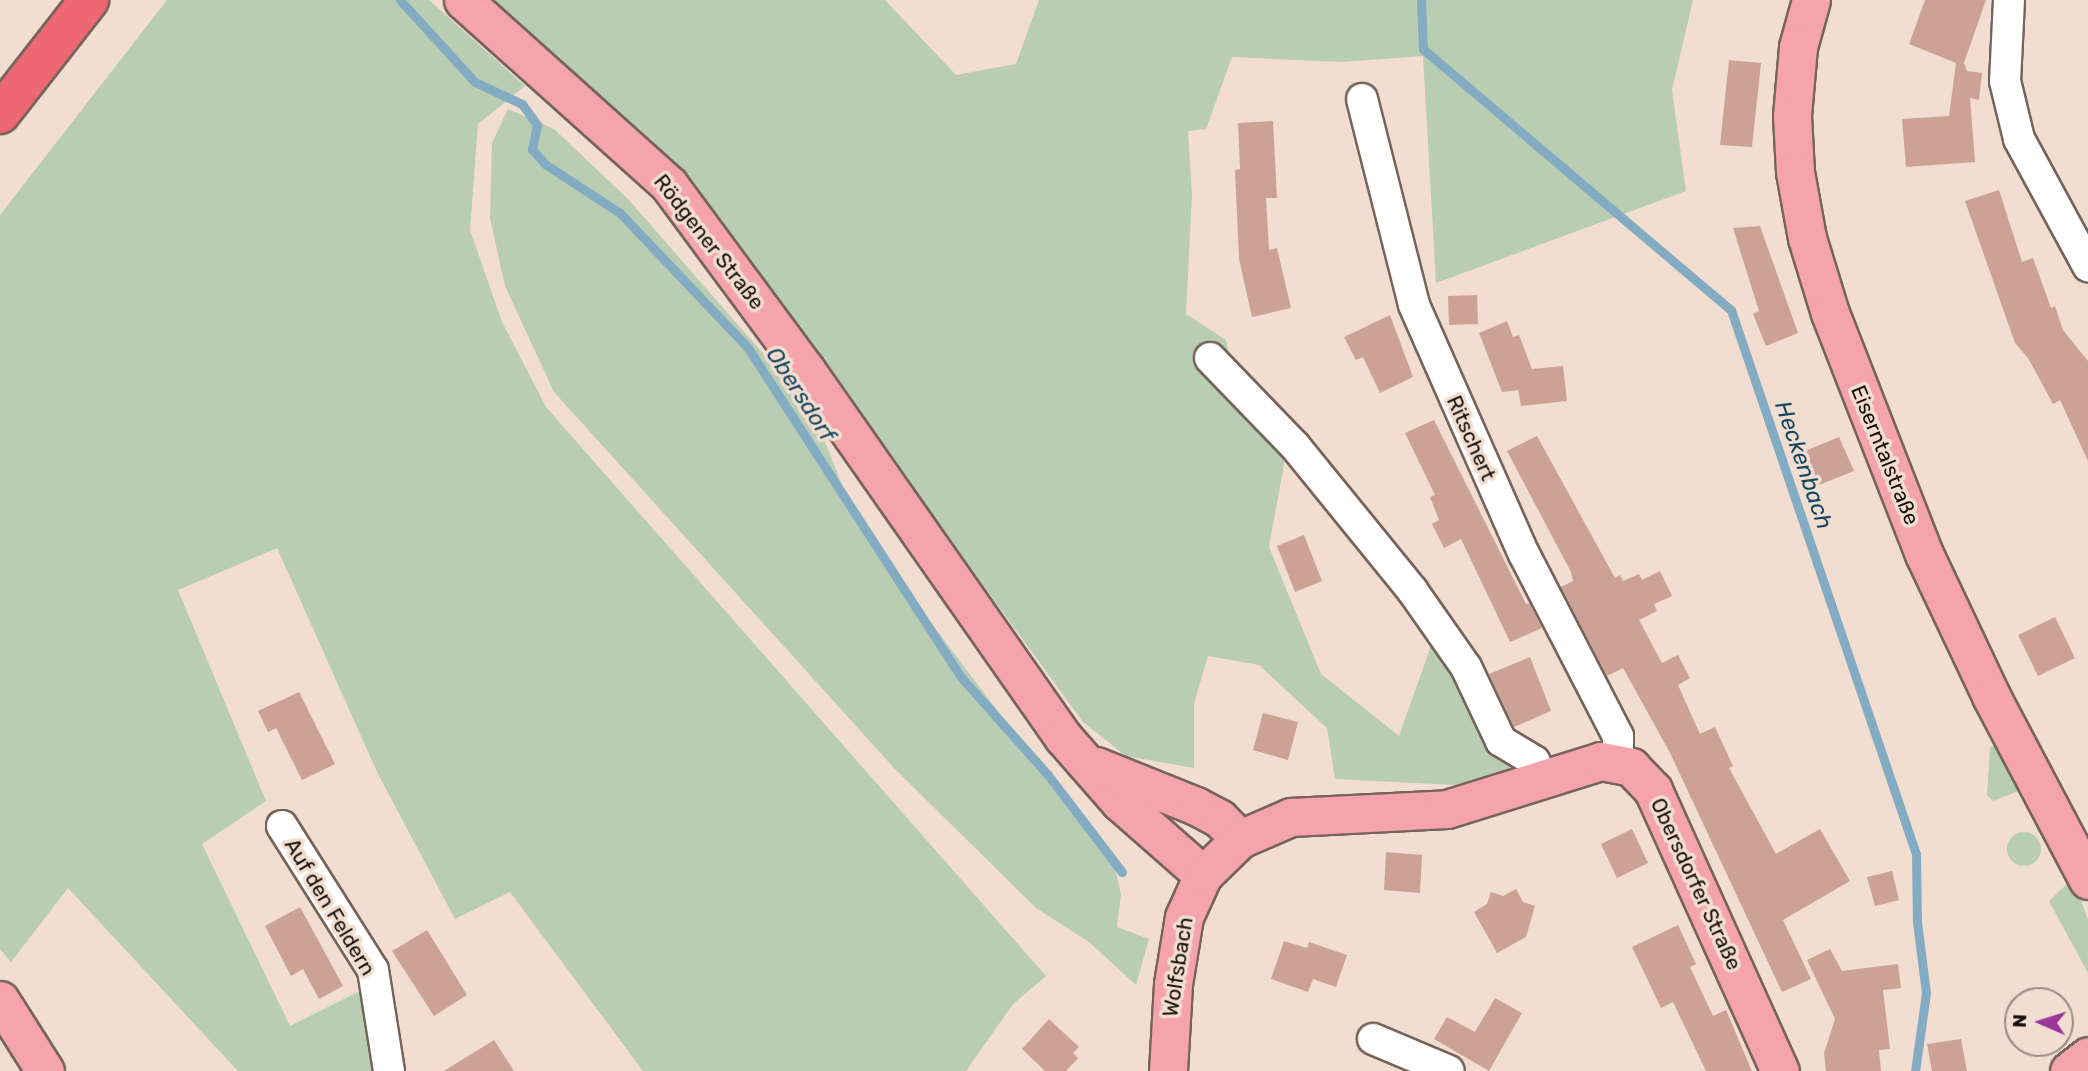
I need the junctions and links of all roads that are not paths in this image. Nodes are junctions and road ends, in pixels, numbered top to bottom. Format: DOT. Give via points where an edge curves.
graph roads {
  1 [pos="89,0"];
  2 [pos="463,0"];
  3 [pos="1811,0"];
  4 [pos="2009,0"];
  5 [pos="1362,99"];
  6 [pos="0,114"];
  7 [pos="2088,266"];
  8 [pos="1210,358"];
  9 [pos="1084,760"];
  10 [pos="1618,762"];
  11 [pos="1544,780"];
  12 [pos="282,826"];
  13 [pos="1240,839"];
  14 [pos="1203,876"];
  15 [pos="2088,880"];
  16 [pos="0,1000"];
  17 [pos="1373,1039"];
  18 [pos="2088,1056"];
  19 [pos="44,1071"];
  20 [pos="389,1071"];
  21 [pos="1168,1071"];
  22 [pos="1449,1071"];
  23 [pos="1780,1071"];
  24 [pos="2069,1071"];
  1 -- 6 [label="highway"];
  2 -- 9 [label="main road, Rödgener Straße" via="669,185 814,381 1063,737"];
  3 -- 15 [label="main road, Eiserntalstraße" via="1798,47 1792,116 1795,172 1807,238 1830,313 1924,554 1991,696"];
  4 -- 7 [label="street" via="2005,81 2019,139"];
  5 -- 10 [label="street, Ritschert" via="1414,305 1524,555 1618,736"];
  8 -- 11 [label="street" via="1295,446 1412,590 1466,667 1501,741 1534,761"];
  9 -- 13 [label="main road, Rödgener Straße" via="1196,806"];
  9 -- 14 [label="main road, Rödgener Straße" via="1120,802"];
  10 -- 11 [label="main road" via="1601,761"];
  10 -- 23 [label="main road, Obersdorfer Straße" via="1632,767 1653,790"];
  11 -- 13 [label="main road" via="1447,809 1290,817"];
  12 -- 20 [label="street, Auf den Feldern" via="373,970"];
  13 -- 14 [label="main road, Wolfsbach"];
  14 -- 21 [label="main road, Wolfsbach" via="1184,917 1177,953"];
  16 -- 19 [label="main road"];
  17 -- 22 [label="street"];
  18 -- 24 [label="main road"];
}
